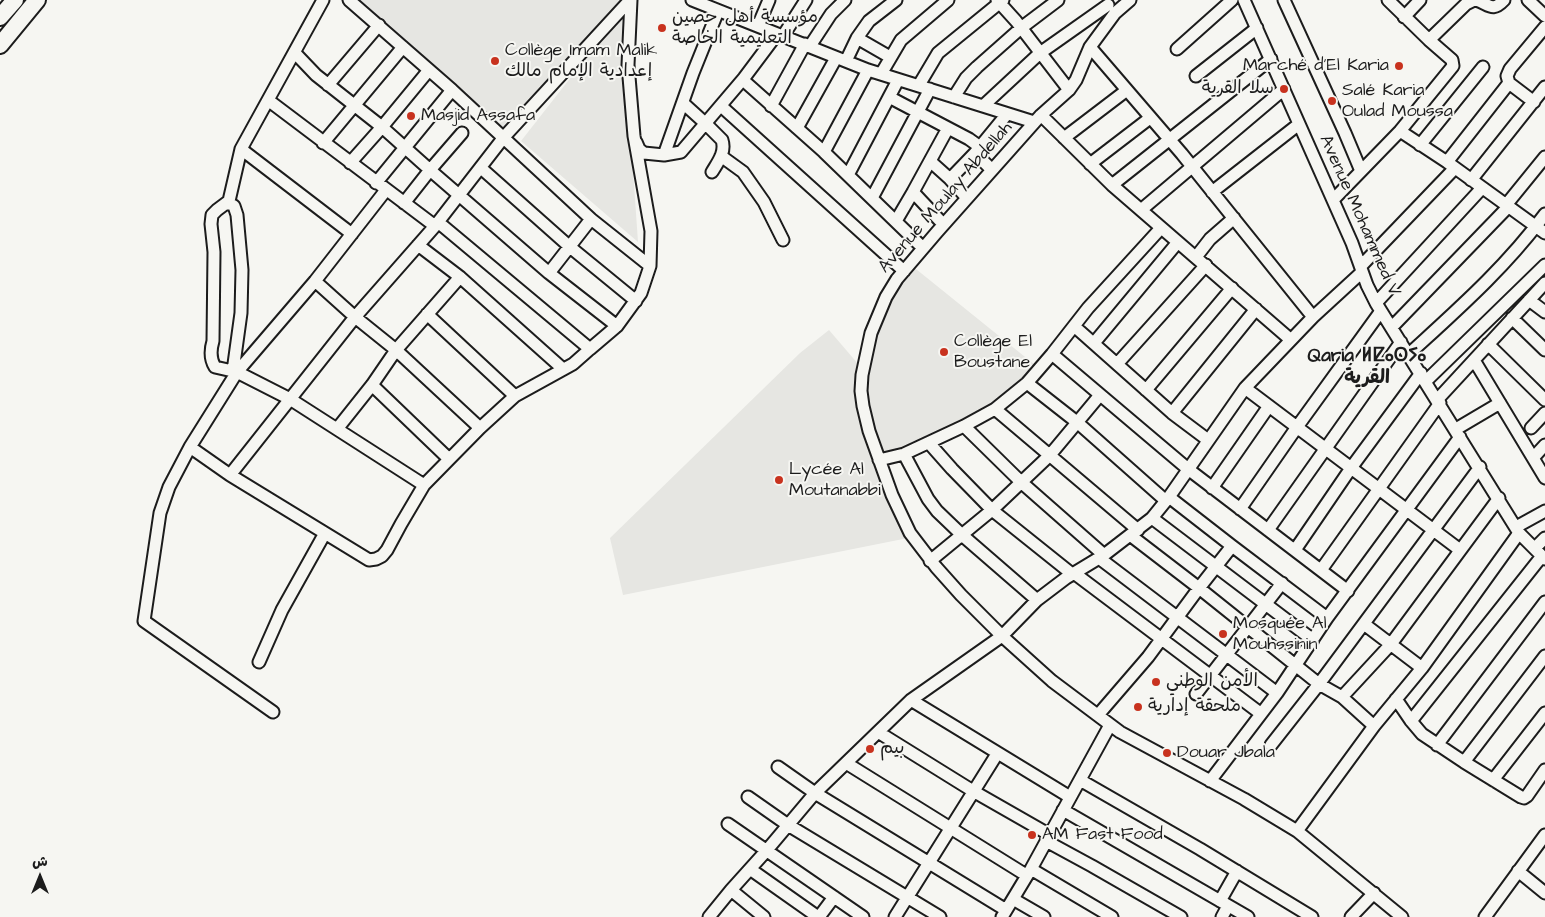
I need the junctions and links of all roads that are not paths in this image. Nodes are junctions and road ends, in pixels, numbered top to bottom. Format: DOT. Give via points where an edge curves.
graph roads {
  1 [pos="15,0"];
  2 [pos="37,0"];
  3 [pos="323,0"];
  4 [pos="349,0"];
  5 [pos="631,0"];
  6 [pos="692,0"];
  7 [pos="769,0"];
  8 [pos="806,0"];
  9 [pos="845,0"];
  10 [pos="896,0"];
  11 [pos="948,0"];
  12 [pos="1058,0"];
  13 [pos="1130,0"];
  14 [pos="1232,0"];
  15 [pos="1244,0"];
  16 [pos="1284,0"];
  17 [pos="1388,0"];
  18 [pos="1420,0"];
  19 [pos="1475,0"];
  20 [pos="1504,0"];
  21 [pos="1528,0"];
  22 [pos="1000,1"];
  23 [pos="1109,6"];
  24 [pos="718,11"];
  25 [pos="1545,16"];
  26 [pos="0,17"];
  27 [pos="1404,17"];
  28 [pos="379,25"];
  29 [pos="758,26"];
  30 [pos="1545,27"];
  31 [pos="1021,28"];
  32 [pos="1257,28"];
  33 [pos="780,35"];
  34 [pos="857,38"];
  35 [pos="1428,40"];
  36 [pos="0,45"];
  37 [pos="807,45"];
  38 [pos="403,47"];
  39 [pos="1090,47"];
  40 [pos="1177,49"];
  41 [pos="295,52"];
  42 [pos="1040,53"];
  43 [pos="890,57"];
  44 [pos="1271,59"];
  45 [pos="841,60"];
  46 [pos="1483,67"];
  47 [pos="429,70"];
  48 [pos="868,70"];
  49 [pos="881,74"];
  50 [pos="1196,76"];
  51 [pos="743,80"];
  52 [pos="898,80"];
  53 [pos="1509,84"];
  54 [pos="328,85"];
  55 [pos="924,87"];
  56 [pos="1545,87"];
  57 [pos="1284,89"];
  58 [pos="452,90"];
  59 [pos="1069,90"];
  60 [pos="1127,90"];
  61 [pos="889,97"];
  62 [pos="954,97"];
  63 [pos="268,100"];
  64 [pos="1534,102"];
  65 [pos="683,103"];
  66 [pos="354,105"];
  67 [pos="721,106"];
  68 [pos="771,106"];
  69 [pos="983,106"];
  70 [pos="919,113"];
  71 [pos="1008,114"];
  72 [pos="1150,118"];
  73 [pos="1038,119"];
  74 [pos="705,122"];
  75 [pos="1299,124"];
  76 [pos="382,126"];
  77 [pos="797,128"];
  78 [pos="948,128"];
  79 [pos="1400,131"];
  80 [pos="462,134"];
  81 [pos="634,136"];
  82 [pos="504,137"];
  83 [pos="1064,138"];
  84 [pos="1170,140"];
  85 [pos="323,143"];
  86 [pos="1420,145"];
  87 [pos="406,147"];
  88 [pos="241,149"];
  89 [pos="977,150"];
  90 [pos="824,152"];
  91 [pos="664,156"];
  92 [pos="722,156"];
  93 [pos="1545,157"];
  94 [pos="930,161"];
  95 [pos="350,163"];
  96 [pos="1090,164"];
  97 [pos="1451,165"];
  98 [pos="1191,166"];
  99 [pos="481,168"];
  100 [pos="430,170"];
  101 [pos="992,170"];
  102 [pos="1361,171"];
  103 [pos="712,172"];
  104 [pos="848,175"];
  105 [pos="950,179"];
  106 [pos="1471,180"];
  107 [pos="376,183"];
  108 [pos="1112,185"];
  109 [pos="1482,188"];
  110 [pos="386,190"];
  111 [pos="914,192"];
  112 [pos="1212,192"];
  113 [pos="459,196"];
  114 [pos="872,198"];
  115 [pos="967,198"];
  116 [pos="1333,200"];
  117 [pos="404,203"];
  118 [pos="225,204"];
  119 [pos="1507,206"];
  120 [pos="1141,210"];
  121 [pos="1545,214"];
  122 [pos="1234,218"];
  123 [pos="591,219"];
  124 [pos="896,221"];
  125 [pos="437,224"];
  126 [pos="943,224"];
  127 [pos="1161,228"];
  128 [pos="1540,230"];
  129 [pos="352,234"];
  130 [pos="783,240"];
  131 [pos="1178,242"];
  132 [pos="418,245"];
  133 [pos="570,246"];
  134 [pos="923,248"];
  135 [pos="1196,257"];
  136 [pos="1206,265"];
  137 [pos="650,266"];
  138 [pos="1545,266"];
  139 [pos="1361,269"];
  140 [pos="904,271"];
  141 [pos="549,273"];
  142 [pos="460,277"];
  143 [pos="315,281"];
  144 [pos="1545,282"];
  145 [pos="1232,288"];
  146 [pos="1529,300"];
  147 [pos="636,301"];
  148 [pos="1379,307"];
  149 [pos="1256,309"];
  150 [pos="1545,312"];
  151 [pos="427,314"];
  152 [pos="355,317"];
  153 [pos="1313,317"];
  154 [pos="1512,318"];
  155 [pos="618,326"];
  156 [pos="1074,326"];
  157 [pos="1392,327"];
  158 [pos="1291,340"];
  159 [pos="1401,342"];
  160 [pos="1094,343"];
  161 [pos="1488,344"];
  162 [pos="590,349"];
  163 [pos="396,350"];
  164 [pos="1545,350"];
  165 [pos="1052,354"];
  166 [pos="1409,354"];
  167 [pos="1474,360"];
  168 [pos="1116,364"];
  169 [pos="564,369"];
  170 [pos="235,371"];
  171 [pos="1423,377"];
  172 [pos="1027,383"];
  173 [pos="372,385"];
  174 [pos="1245,388"];
  175 [pos="1146,390"];
  176 [pos="1100,395"];
  177 [pos="515,396"];
  178 [pos="290,399"];
  179 [pos="1545,400"];
  180 [pos="1438,401"];
  181 [pos="1500,404"];
  182 [pos="1269,406"];
  183 [pos="995,409"];
  184 [pos="1172,413"];
  185 [pos="1545,413"];
  186 [pos="1078,423"];
  187 [pos="964,426"];
  188 [pos="1297,427"];
  189 [pos="480,428"];
  190 [pos="1531,428"];
  191 [pos="336,429"];
  192 [pos="1458,433"];
  193 [pos="1208,440"];
  194 [pos="929,443"];
  195 [pos="1545,445"];
  196 [pos="190,447"];
  197 [pos="1325,448"];
  198 [pos="904,454"];
  199 [pos="1050,455"];
  200 [pos="1533,458"];
  201 [pos="449,459"];
  202 [pos="879,460"];
  203 [pos="1480,467"];
  204 [pos="1351,468"];
  205 [pos="1188,469"];
  206 [pos="230,475"];
  207 [pos="1545,478"];
  208 [pos="1021,482"];
  209 [pos="424,485"];
  210 [pos="1212,488"];
  211 [pos="1378,488"];
  212 [pos="1498,498"];
  213 [pos="1168,499"];
  214 [pos="1240,509"];
  215 [pos="992,510"];
  216 [pos="1407,510"];
  217 [pos="1545,511"];
  218 [pos="1152,518"];
  219 [pos="1268,530"];
  220 [pos="1433,530"];
  221 [pos="1518,530"];
  222 [pos="1134,532"];
  223 [pos="325,533"];
  224 [pos="962,536"];
  225 [pos="1545,538"];
  226 [pos="1232,546"];
  227 [pos="1295,550"];
  228 [pos="1460,550"];
  229 [pos="1541,554"];
  230 [pos="1102,556"];
  231 [pos="930,561"];
  232 [pos="1216,566"];
  233 [pos="1321,570"];
  234 [pos="1073,573"];
  235 [pos="1282,584"];
  236 [pos="1199,588"];
  237 [pos="1348,591"];
  238 [pos="1036,600"];
  239 [pos="1545,602"];
  240 [pos="1266,604"];
  241 [pos="1178,617"];
  242 [pos="1328,618"];
  243 [pos="1364,624"];
  244 [pos="1249,628"];
  245 [pos="1002,636"];
  246 [pos="1162,639"];
  247 [pos="1313,640"];
  248 [pos="1391,644"];
  249 [pos="1228,655"];
  250 [pos="1545,656"];
  251 [pos="259,662"];
  252 [pos="1296,665"];
  253 [pos="1422,668"];
  254 [pos="1211,676"];
  255 [pos="1319,684"];
  256 [pos="1277,693"];
  257 [pos="1196,694"];
  258 [pos="1342,697"];
  259 [pos="1396,699"];
  260 [pos="911,700"];
  261 [pos="272,712"];
  262 [pos="1260,713"];
  263 [pos="1545,713"];
  264 [pos="1098,715"];
  265 [pos="1411,721"];
  266 [pos="1110,725"];
  267 [pos="1374,726"];
  268 [pos="878,732"];
  269 [pos="1271,745"];
  270 [pos="1437,745"];
  271 [pos="997,754"];
  272 [pos="1464,762"];
  273 [pos="846,763"];
  274 [pos="778,766"];
  275 [pos="1545,770"];
  276 [pos="1080,780"];
  277 [pos="1493,780"];
  278 [pos="1210,781"];
  279 [pos="973,791"];
  280 [pos="815,793"];
  281 [pos="748,796"];
  282 [pos="1070,798"];
  283 [pos="1063,810"];
  284 [pos="728,824"];
  285 [pos="788,825"];
  286 [pos="950,828"];
  287 [pos="1297,831"];
  288 [pos="1545,835"];
  289 [pos="1048,838"];
  290 [pos="767,850"];
  291 [pos="928,863"];
  292 [pos="750,869"];
  293 [pos="1237,871"];
  294 [pos="1518,871"];
  295 [pos="1029,872"];
  296 [pos="1543,889"];
  297 [pos="731,890"];
  298 [pos="1374,893"];
  299 [pos="908,896"];
  300 [pos="834,897"];
  301 [pos="1013,899"];
  302 [pos="1224,904"];
  303 [pos="1004,913"];
  304 [pos="709,917"];
  305 [pos="764,917"];
  306 [pos="819,917"];
  307 [pos="863,917"];
  308 [pos="895,917"];
  309 [pos="940,917"];
  310 [pos="1044,917"];
  311 [pos="1112,917"];
  312 [pos="1181,917"];
  313 [pos="1222,917"];
  314 [pos="1248,917"];
  315 [pos="1312,917"];
  316 [pos="1351,917"];
  317 [pos="1401,917"];
  318 [pos="1485,917"];
  1 -- 26 [label="highway"];
  2 -- 36 [label="highway"];
  3 -- 41 [label="street"];
  4 -- 28 [label="street"];
  5 -- 81 [label="street" via="628,65"];
  5 -- 82 [label="street"];
  6 -- 24 [label="street"];
  7 -- 29 [label="street"];
  8 -- 33 [label="street"];
  9 -- 37 [label="street"];
  10 -- 34 [label="street" via="870,21"];
  11 -- 43 [label="street" via="901,40"];
  12 -- 31 [label="street"];
  13 -- 23 [label="street, Avenue Moulay Abdellah"];
  14 -- 40 [label="street"];
  15 -- 32 [label="street, Avenue Mohammed V"];
  16 -- 102 [label="street"];
  17 -- 27 [label="street"];
  18 -- 27 [label="street"];
  19 -- 20 [label="street" via="1491,7"];
  19 -- 35 [label="street" via="1466,4"];
  21 -- 25 [label="street"];
  22 -- 31 [label="street"];
  22 -- 55 [label="street" via="938,53"];
  23 -- 39 [label="street, Avenue Moulay Abdellah"];
  23 -- 42 [label="street"];
  24 -- 29 [label="street"];
  24 -- 65 [label="street"];
  27 -- 35 [label="street"];
  28 -- 38 [label="street"];
  28 -- 54 [label="street"];
  29 -- 33 [label="street"];
  30 -- 53 [label="street" via="1508,72"];
  31 -- 42 [label="street"];
  31 -- 62 [label="street" via="966,78"];
  32 -- 44 [label="street, Avenue Mohammed V"];
  32 -- 50 [label="street"];
  33 -- 37 [label="street"];
  33 -- 51 [label="street"];
  34 -- 43 [label="street"];
  34 -- 45 [label="street"];
  35 -- 79 [label="street" via="1452,60 1452,66"];
  37 -- 45 [label="street"];
  37 -- 68 [label="street"];
  38 -- 47 [label="street"];
  38 -- 66 [label="street"];
  39 -- 59 [label="street, Avenue Moulay Abdellah"];
  39 -- 60 [label="street"];
  41 -- 54 [label="street"];
  41 -- 63 [label="street"];
  42 -- 59 [label="street"];
  42 -- 69 [label="street"];
  43 -- 49 [label="street"];
  44 -- 57 [label="street, Avenue Mohammed V"];
  44 -- 84 [label="street"];
  45 -- 48 [label="street"];
  45 -- 77 [label="street"];
  46 -- 86 [label="street"];
  47 -- 58 [label="street"];
  47 -- 76 [label="street"];
  48 -- 49 [label="street"];
  48 -- 90 [label="street"];
  49 -- 52 [label="street"];
  51 -- 67 [label="street"];
  51 -- 68 [label="street"];
  52 -- 55 [label="street"];
  52 -- 61 [label="street"];
  53 -- 64 [label="street"];
  53 -- 97 [label="street"];
  54 -- 66 [label="street"];
  55 -- 62 [label="street"];
  55 -- 70 [label="street"];
  56 -- 64 [label="street"];
  57 -- 75 [label="street, Avenue Mohammed V"];
  57 -- 98 [label="street"];
  58 -- 82 [label="street"];
  58 -- 87 [label="street"];
  59 -- 73 [label="street, Avenue Moulay Abdellah"];
  60 -- 72 [label="street"];
  60 -- 83 [label="street"];
  61 -- 70 [label="street"];
  61 -- 104 [label="street"];
  62 -- 69 [label="street"];
  63 -- 85 [label="street"];
  63 -- 88 [label="street"];
  64 -- 106 [label="street"];
  65 -- 74 [label="street"];
  65 -- 91 [label="street"];
  66 -- 76 [label="street"];
  66 -- 85 [label="street"];
  67 -- 74 [label="street"];
  67 -- 140 [label="street"];
  68 -- 77 [label="street"];
  69 -- 71 [label="street"];
  70 -- 78 [label="street"];
  70 -- 114 [label="street"];
  71 -- 73 [label="street"];
  71 -- 89 [label="street"];
  72 -- 84 [label="street"];
  72 -- 96 [label="street"];
  73 -- 83 [label="street"];
  73 -- 101 [label="street, Avenue Moulay Abdellah"];
  74 -- 91 [label="street" via="681,152"];
  74 -- 92 [label="street" via="722,140"];
  75 -- 112 [label="street"];
  75 -- 116 [label="street, Avenue Mohammed V"];
  76 -- 87 [label="street"];
  76 -- 95 [label="street"];
  77 -- 90 [label="street"];
  78 -- 89 [label="street"];
  78 -- 94 [label="street"];
  79 -- 86 [label="street"];
  79 -- 102 [label="street"];
  80 -- 100 [label="street"];
  81 -- 91 [label="street" via="644,153"];
  81 -- 137 [label="street" via="650,231"];
  82 -- 99 [label="street"];
  82 -- 123 [label="street"];
  83 -- 96 [label="street"];
  84 -- 98 [label="street"];
  84 -- 108 [label="street"];
  85 -- 95 [label="street"];
  86 -- 97 [label="street"];
  87 -- 100 [label="street"];
  87 -- 107 [label="street"];
  88 -- 118 [label="street" via="229,201"];
  88 -- 129 [label="street"];
  89 -- 101 [label="street"];
  89 -- 105 [label="street"];
  90 -- 104 [label="street"];
  92 -- 103 [label="street"];
  92 -- 130 [label="street" via="743,172 764,202"];
  93 -- 119 [label="street"];
  94 -- 105 [label="street"];
  94 -- 111 [label="street"];
  95 -- 107 [label="street"];
  96 -- 108 [label="street"];
  97 -- 106 [label="street"];
  97 -- 139 [label="street"];
  98 -- 112 [label="street"];
  98 -- 120 [label="street"];
  99 -- 113 [label="street"];
  99 -- 133 [label="street"];
  100 -- 113 [label="street"];
  100 -- 117 [label="street"];
  101 -- 115 [label="street, Avenue Moulay Abdellah"];
  102 -- 116 [label="street"];
  104 -- 114 [label="street"];
  105 -- 115 [label="street"];
  106 -- 109 [label="street"];
  107 -- 110 [label="street"];
  108 -- 120 [label="street"];
  109 -- 119 [label="street"];
  109 -- 148 [label="street"];
  110 -- 117 [label="street"];
  110 -- 129 [label="street"];
  111 -- 124 [label="street"];
  111 -- 126 [label="street"];
  112 -- 122 [label="street"];
  113 -- 125 [label="street"];
  113 -- 141 [label="street"];
  114 -- 124 [label="street"];
  115 -- 126 [label="street, Avenue Moulay Abdellah"];
  116 -- 139 [label="street, Avenue Mohammed V"];
  117 -- 125 [label="street"];
  118 -- 170 [label="street" via="234,206 237,216 242,270"];
  118 -- 170 [label="street" via="212,215 213,341 210,352 215,367"];
  119 -- 128 [label="street"];
  119 -- 157 [label="street"];
  120 -- 127 [label="street"];
  121 -- 128 [label="street"];
  122 -- 135 [label="street" via="1210,239"];
  122 -- 153 [label="street"];
  123 -- 133 [label="street"];
  123 -- 137 [label="street"];
  124 -- 134 [label="street"];
  125 -- 132 [label="street"];
  125 -- 162 [label="street"];
  126 -- 134 [label="street, Avenue Moulay Abdellah"];
  127 -- 131 [label="street"];
  127 -- 156 [label="street"];
  128 -- 166 [label="street"];
  129 -- 143 [label="street"];
  131 -- 135 [label="street"];
  131 -- 160 [label="street"];
  132 -- 142 [label="street"];
  132 -- 152 [label="street"];
  133 -- 141 [label="street"];
  133 -- 147 [label="street"];
  134 -- 140 [label="street, Avenue Moulay Abdellah"];
  135 -- 136 [label="street"];
  136 -- 145 [label="street"];
  136 -- 168 [label="street"];
  137 -- 147 [label="street"];
  138 -- 171 [label="street"];
  139 -- 148 [label="street, Avenue Mohammed V"];
  139 -- 153 [label="street"];
  140 -- 202 [label="street, Avenue Moulay Abdellah" via="886,296 878,315 862,375 863,406"];
  141 -- 155 [label="street"];
  142 -- 151 [label="street"];
  142 -- 169 [label="street"];
  143 -- 152 [label="street"];
  143 -- 170 [label="street"];
  144 -- 146 [label="street"];
  145 -- 149 [label="street"];
  145 -- 175 [label="street"];
  146 -- 150 [label="street"];
  146 -- 154 [label="street"];
  147 -- 155 [label="street"];
  148 -- 157 [label="street, Avenue Mohammed V"];
  148 -- 188 [label="street"];
  149 -- 158 [label="street"];
  149 -- 184 [label="street"];
  151 -- 163 [label="street"];
  151 -- 177 [label="street"];
  152 -- 163 [label="street"];
  152 -- 178 [label="street"];
  153 -- 158 [label="street"];
  154 -- 161 [label="street"];
  154 -- 164 [label="street"];
  155 -- 162 [label="street"];
  156 -- 160 [label="street"];
  156 -- 165 [label="street"];
  157 -- 159 [label="street, Avenue Mohammed V"];
  158 -- 174 [label="street"];
  159 -- 166 [label="street, Avenue Mohammed V"];
  159 -- 197 [label="street"];
  160 -- 168 [label="street"];
  161 -- 167 [label="street"];
  161 -- 179 [label="street"];
  162 -- 169 [label="street"];
  163 -- 173 [label="street"];
  163 -- 189 [label="street"];
  165 -- 172 [label="street"];
  165 -- 176 [label="street"];
  166 -- 171 [label="street, Avenue Mohammed V"];
  167 -- 180 [label="street"];
  167 -- 181 [label="street"];
  168 -- 175 [label="street"];
  169 -- 177 [label="street"];
  170 -- 178 [label="street"];
  170 -- 196 [label="street"];
  171 -- 180 [label="street, Avenue Mohammed V"];
  171 -- 204 [label="street"];
  172 -- 183 [label="street"];
  172 -- 186 [label="street"];
  173 -- 191 [label="street"];
  173 -- 201 [label="street"];
  174 -- 182 [label="street"];
  174 -- 193 [label="street"];
  175 -- 184 [label="street"];
  176 -- 186 [label="street"];
  176 -- 205 [label="street"];
  177 -- 189 [label="street"];
  178 -- 191 [label="street"];
  178 -- 206 [label="street"];
  180 -- 192 [label="street, Avenue Mohammed V"];
  180 -- 211 [label="street"];
  181 -- 192 [label="street"];
  181 -- 200 [label="street"];
  182 -- 188 [label="street"];
  182 -- 210 [label="street"];
  183 -- 187 [label="street"];
  183 -- 199 [label="street"];
  184 -- 193 [label="street"];
  185 -- 190 [label="street"];
  186 -- 199 [label="street"];
  186 -- 213 [label="street"];
  187 -- 194 [label="street"];
  187 -- 208 [label="street"];
  188 -- 197 [label="street"];
  188 -- 214 [label="street"];
  189 -- 201 [label="street"];
  191 -- 209 [label="street"];
  192 -- 203 [label="street, Avenue Mohammed V"];
  192 -- 216 [label="street"];
  193 -- 205 [label="street"];
  194 -- 198 [label="street"];
  194 -- 215 [label="street"];
  195 -- 200 [label="street"];
  196 -- 206 [label="street"];
  196 -- 261 [label="street" via="169,487 160,513 144,621"];
  197 -- 204 [label="street"];
  197 -- 219 [label="street"];
  198 -- 202 [label="street"];
  198 -- 224 [label="street" via="928,499"];
  199 -- 208 [label="street"];
  199 -- 222 [label="street"];
  200 -- 207 [label="street"];
  201 -- 209 [label="street"];
  202 -- 231 [label="street, Avenue Moulay Abdellah" via="910,533"];
  203 -- 212 [label="street, Avenue Mohammed V"];
  203 -- 220 [label="street"];
  204 -- 211 [label="street"];
  204 -- 227 [label="street"];
  205 -- 210 [label="street"];
  205 -- 213 [label="street"];
  206 -- 223 [label="street"];
  208 -- 215 [label="street"];
  208 -- 230 [label="street"];
  209 -- 223 [label="street" via="388,550 376,559 369,560"];
  210 -- 214 [label="street"];
  211 -- 216 [label="street"];
  211 -- 233 [label="street"];
  212 -- 221 [label="street, Avenue Mohammed V"];
  212 -- 228 [label="street"];
  213 -- 218 [label="street"];
  213 -- 226 [label="street"];
  214 -- 219 [label="street"];
  215 -- 224 [label="street"];
  215 -- 234 [label="street"];
  216 -- 220 [label="street"];
  216 -- 237 [label="street"];
  217 -- 221 [label="street"];
  218 -- 222 [label="street"];
  218 -- 232 [label="street"];
  219 -- 227 [label="street"];
  220 -- 228 [label="street"];
  220 -- 243 [label="street"];
  221 -- 229 [label="street, Avenue Mohammed V"];
  221 -- 253 [label="street"];
  222 -- 230 [label="street"];
  222 -- 236 [label="street"];
  223 -- 251 [label="street" via="282,610"];
  224 -- 231 [label="street"];
  224 -- 238 [label="street"];
  225 -- 229 [label="street"];
  226 -- 232 [label="street"];
  226 -- 235 [label="street"];
  227 -- 233 [label="street"];
  228 -- 248 [label="street"];
  229 -- 265 [label="street"];
  230 -- 234 [label="street"];
  230 -- 241 [label="street"];
  231 -- 245 [label="street, Avenue Moulay Abdellah"];
  232 -- 236 [label="street"];
  232 -- 240 [label="street"];
  233 -- 237 [label="street"];
  234 -- 238 [label="street"];
  234 -- 246 [label="street"];
  235 -- 240 [label="street"];
  235 -- 242 [label="street"];
  236 -- 241 [label="street"];
  236 -- 244 [label="street"];
  237 -- 242 [label="street"];
  238 -- 245 [label="street"];
  239 -- 270 [label="street"];
  240 -- 244 [label="street"];
  240 -- 247 [label="street"];
  241 -- 246 [label="street"];
  241 -- 249 [label="street"];
  242 -- 247 [label="street"];
  243 -- 248 [label="street"];
  243 -- 255 [label="street"];
  244 -- 249 [label="street"];
  244 -- 252 [label="street"];
  245 -- 260 [label="street"];
  245 -- 264 [label="street, Avenue Moulay Abdellah" via="1052,681"];
  246 -- 254 [label="street"];
  246 -- 264 [label="street"];
  247 -- 252 [label="street"];
  248 -- 253 [label="street"];
  248 -- 258 [label="street"];
  249 -- 254 [label="street"];
  249 -- 256 [label="street"];
  250 -- 272 [label="street"];
  252 -- 255 [label="street"];
  252 -- 256 [label="street"];
  253 -- 259 [label="street"];
  254 -- 257 [label="street"];
  254 -- 262 [label="street"];
  255 -- 258 [label="street"];
  255 -- 269 [label="street"];
  256 -- 262 [label="street"];
  258 -- 267 [label="street"];
  259 -- 265 [label="street"];
  259 -- 267 [label="street"];
  260 -- 268 [label="street"];
  260 -- 271 [label="street"];
  262 -- 278 [label="street"];
  263 -- 277 [label="street"];
  264 -- 266 [label="street, Avenue Moulay Abdellah"];
  265 -- 270 [label="street"];
  266 -- 276 [label="street"];
  266 -- 278 [label="street, Avenue Moulay Abdellah"];
  267 -- 287 [label="street"];
  268 -- 273 [label="street"];
  268 -- 279 [label="street"];
  270 -- 272 [label="street"];
  271 -- 279 [label="street"];
  271 -- 282 [label="street"];
  272 -- 277 [label="street"];
  273 -- 280 [label="street"];
  273 -- 286 [label="street"];
  274 -- 280 [label="street"];
  275 -- 277 [label="street" via="1524,798"];
  276 -- 282 [label="street"];
  276 -- 293 [label="street"];
  278 -- 287 [label="street, Avenue Moulay Abdellah"];
  279 -- 286 [label="street"];
  279 -- 289 [label="street"];
  280 -- 285 [label="street"];
  280 -- 291 [label="street"];
  281 -- 285 [label="street"];
  282 -- 283 [label="street"];
  283 -- 289 [label="street"];
  283 -- 302 [label="street"];
  284 -- 290 [label="street"];
  285 -- 290 [label="street"];
  285 -- 299 [label="street"];
  286 -- 291 [label="street"];
  286 -- 295 [label="street"];
  287 -- 298 [label="street, Avenue Moulay Abdellah"];
  288 -- 294 [label="street"];
  289 -- 295 [label="street"];
  289 -- 312 [label="street"];
  290 -- 292 [label="street"];
  290 -- 300 [label="street"];
  291 -- 299 [label="street"];
  291 -- 303 [label="street"];
  292 -- 297 [label="street"];
  292 -- 306 [label="street"];
  293 -- 302 [label="street"];
  293 -- 315 [label="street"];
  294 -- 296 [label="street"];
  294 -- 318 [label="street"];
  295 -- 301 [label="street"];
  295 -- 311 [label="street"];
  297 -- 304 [label="street"];
  297 -- 305 [label="street"];
  298 -- 316 [label="street"];
  298 -- 317 [label="street, Avenue Moulay Abdellah"];
  299 -- 308 [label="street"];
  299 -- 309 [label="street"];
  300 -- 306 [label="street"];
  300 -- 307 [label="street"];
  301 -- 303 [label="street"];
  301 -- 310 [label="street"];
  302 -- 313 [label="street"];
  302 -- 314 [label="street"];
}
